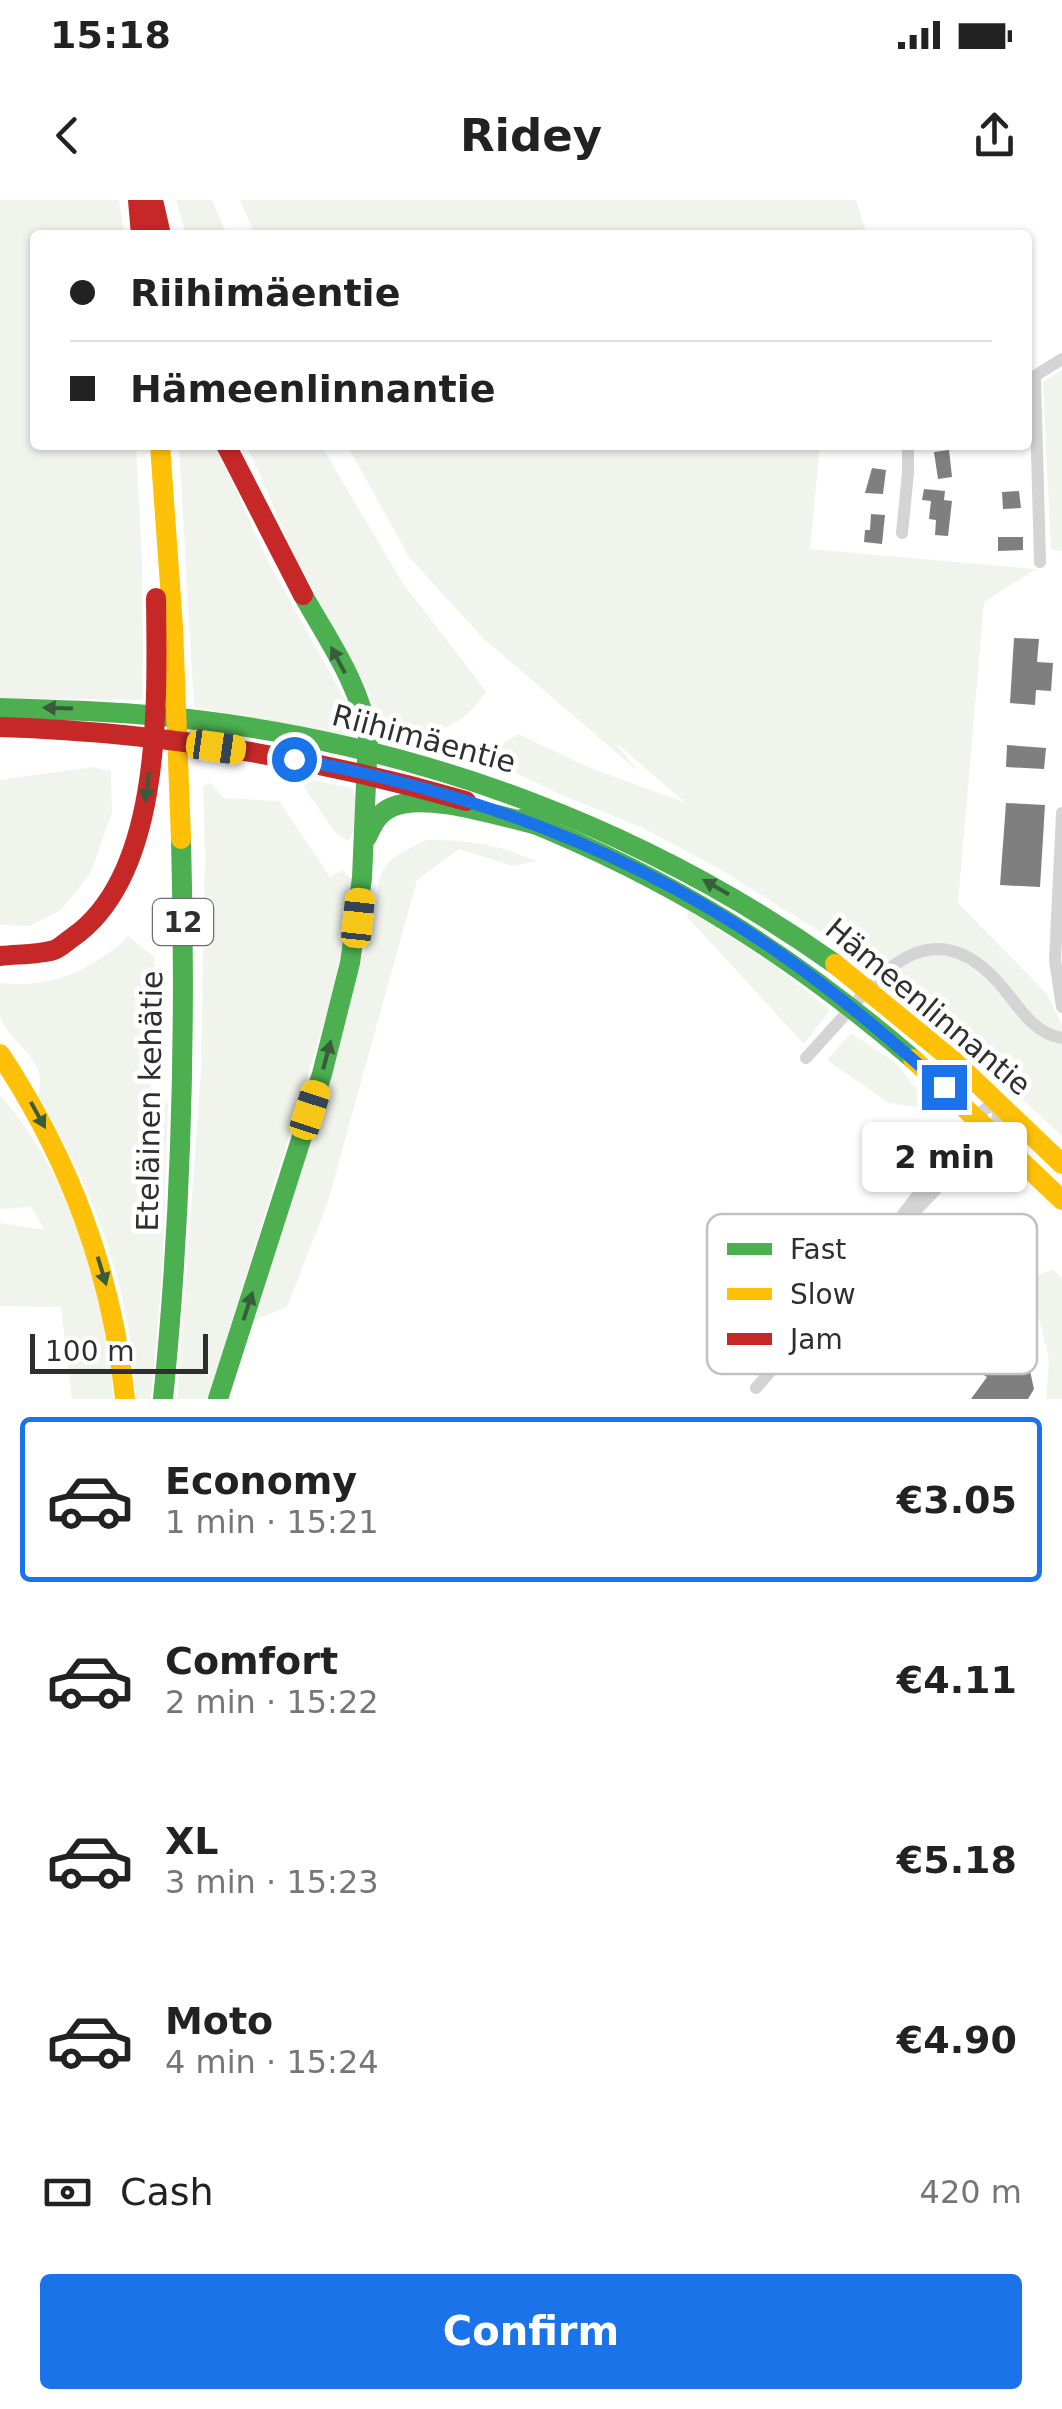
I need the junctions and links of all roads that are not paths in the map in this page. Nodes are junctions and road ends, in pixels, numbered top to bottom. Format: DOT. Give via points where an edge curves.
graph roads {
  1 [pos="138,200"];
  2 [pos="153,200"];
  3 [pos="141,230"];
  4 [pos="159,230"];
  5 [pos="1062,359"];
  6 [pos="1032,377"];
  7 [pos="1032,398"];
  8 [pos="152,450"];
  9 [pos="160,450"];
  10 [pos="228,450"];
  11 [pos="908,450"];
  12 [pos="902,534"];
  13 [pos="1040,562"];
  14 [pos="0,708"];
  15 [pos="0,728"];
  16 [pos="366,751"];
  17 [pos="365,774"];
  18 [pos="1062,813"];
  19 [pos="534,824"];
  20 [pos="363,860"];
  21 [pos="799,938"];
  22 [pos="780,953"];
  23 [pos="0,956"];
  24 [pos="875,982"];
  25 [pos="1062,1007"];
  26 [pos="842,1017"];
  27 [pos="1062,1038"];
  28 [pos="0,1054"];
  29 [pos="806,1058"];
  30 [pos="999,1103"];
  31 [pos="984,1124"];
  32 [pos="1062,1164"];
  33 [pos="1062,1200"];
  34 [pos="907,1214"];
  35 [pos="768,1374"];
  36 [pos="756,1388"];
  37 [pos="126,1399"];
  38 [pos="163,1399"];
  39 [pos="218,1399"];
  1 -- 3 [label="main road"];
  2 -- 4 [label="main road"];
  5 -- 6 [label="street"];
  7 -- 13 [label="street"];
  8 -- 23 [label="main road, one-way" via="156,690 134,848 124,878 86,928 48,951"];
  9 -- 38 [label="main road, Eteläinen kehätie / 12" via="176,694 185,1016"];
  16 -- 10 [label="main road, one-way" via="360,701"];
  11 -- 12 [label="street"];
  16 -- 14 [label="main road, Riihimäentie, one-way" via="115,712"];
  15 -- 17 [label="main road, Riihimäentie" via="111,733"];
  16 -- 17 [label="main road"];
  21 -- 16 [label="main road, Riihimäentie, one-way" via="702,878 595,825 498,788"];
  17 -- 19 [label="main road, Riihimäentie"];
  17 -- 20 [label="main road"];
  18 -- 25 [label="street" via="1056,960"];
  19 -- 20 [label="main road" via="408,801 378,814"];
  19 -- 22 [label="main road, Riihimäentie" via="646,873"];
  39 -- 20 [label="main road, one-way" via="334,1029 356,933"];
  21 -- 30 [label="main road, Hämeenlinnantie"];
  22 -- 31 [label="main road, Hämeenlinnantie"];
  24 -- 27 [label="street" via="900,958 948,949 981,966 1041,1032"];
  26 -- 29 [label="street"];
  28 -- 37 [label="main road, one-way" via="57,1150 86,1222 114,1310"];
  30 -- 31 [label="street" via="985,1109"];
  30 -- 32 [label="main road, Hämeenlinnantie"];
  31 -- 33 [label="main road, Hämeenlinnantie"];
  31 -- 34 [label="street"];
  35 -- 36 [label="street"];
}
